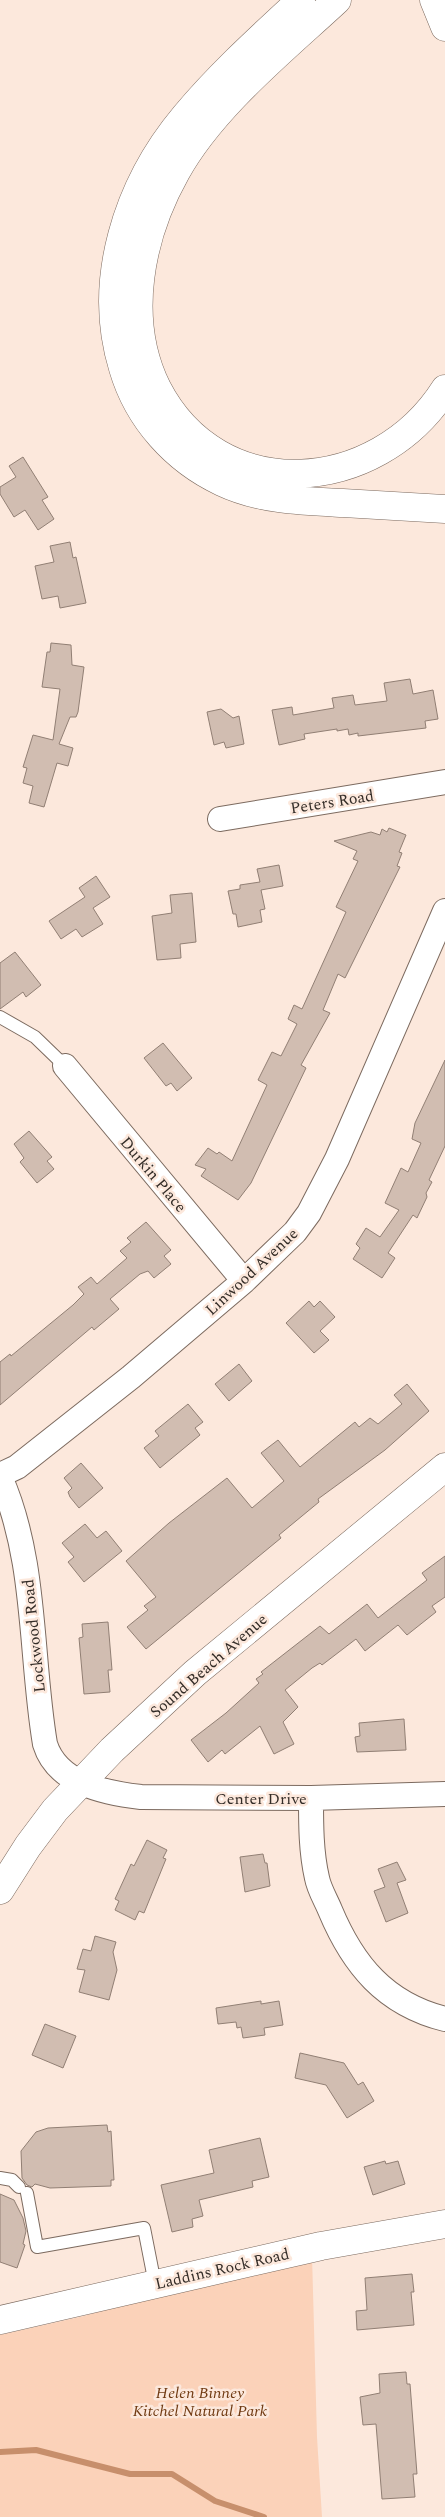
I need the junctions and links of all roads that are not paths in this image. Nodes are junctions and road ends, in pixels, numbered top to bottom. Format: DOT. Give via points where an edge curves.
graph roads {
  1 [pos="301,0"];
  2 [pos="337,0"];
  3 [pos="434,0"];
  4 [pos="445,27"];
  5 [pos="445,389"];
  6 [pos="445,509"];
  7 [pos="445,782"];
  8 [pos="220,819"];
  9 [pos="445,911"];
  10 [pos="0,1017"];
  11 [pos="65,1066"];
  12 [pos="244,1281"];
  13 [pos="445,1467"];
  14 [pos="0,1476"];
  15 [pos="80,1782"];
  16 [pos="445,1794"];
  17 [pos="311,1798"];
  18 [pos="0,1890"];
  19 [pos="445,2018"];
  20 [pos="0,2178"];
  21 [pos="445,2224"];
  22 [pos="155,2284"];
  23 [pos="0,2320"];
  1 -- 6 [label="main road" via="239,58 184,117 143,182 124,230 115,268 112,301 117,350 134,398 153,427 181,457 223,483 272,498"];
  2 -- 5 [label="main road" via="219,114 176,171 156,214 140,278 139,324 149,367 169,407 196,436 232,459 254,468 293,474 332,471 366,460 420,420"];
  3 -- 4 [label="main road"];
  7 -- 8 [label="street, Peters Road"];
  9 -- 12 [label="street, Linwood Avenue" via="337,1159 309,1213 295,1232"];
  10 -- 11 [label="lane" via="35,1037"];
  11 -- 12 [label="street, Durkin Place"];
  12 -- 14 [label="street, Linwood Avenue" via="131,1377 18,1467"];
  13 -- 15 [label="main road, Sound Beach Avenue" via="195,1673"];
  14 -- 15 [label="street, Lockwood Road" via="15,1518 26,1572 45,1744 62,1772"];
  15 -- 17 [label="street, Center Drive" via="115,1794 141,1797"];
  15 -- 18 [label="main road, Sound Beach Avenue" via="45,1822"];
  16 -- 17 [label="street, Center Drive"];
  17 -- 19 [label="street" via="311,1840 317,1880 340,1935 360,1965 382,1988 403,2004"];
  20 -- 22 [label="lane" via="12,2180 23,2190 38,2247 144,2228"];
  21 -- 22 [label="main road, Laddins Rock Road" via="321,2246"];
  22 -- 23 [label="main road, Laddins Rock Road"];
}
